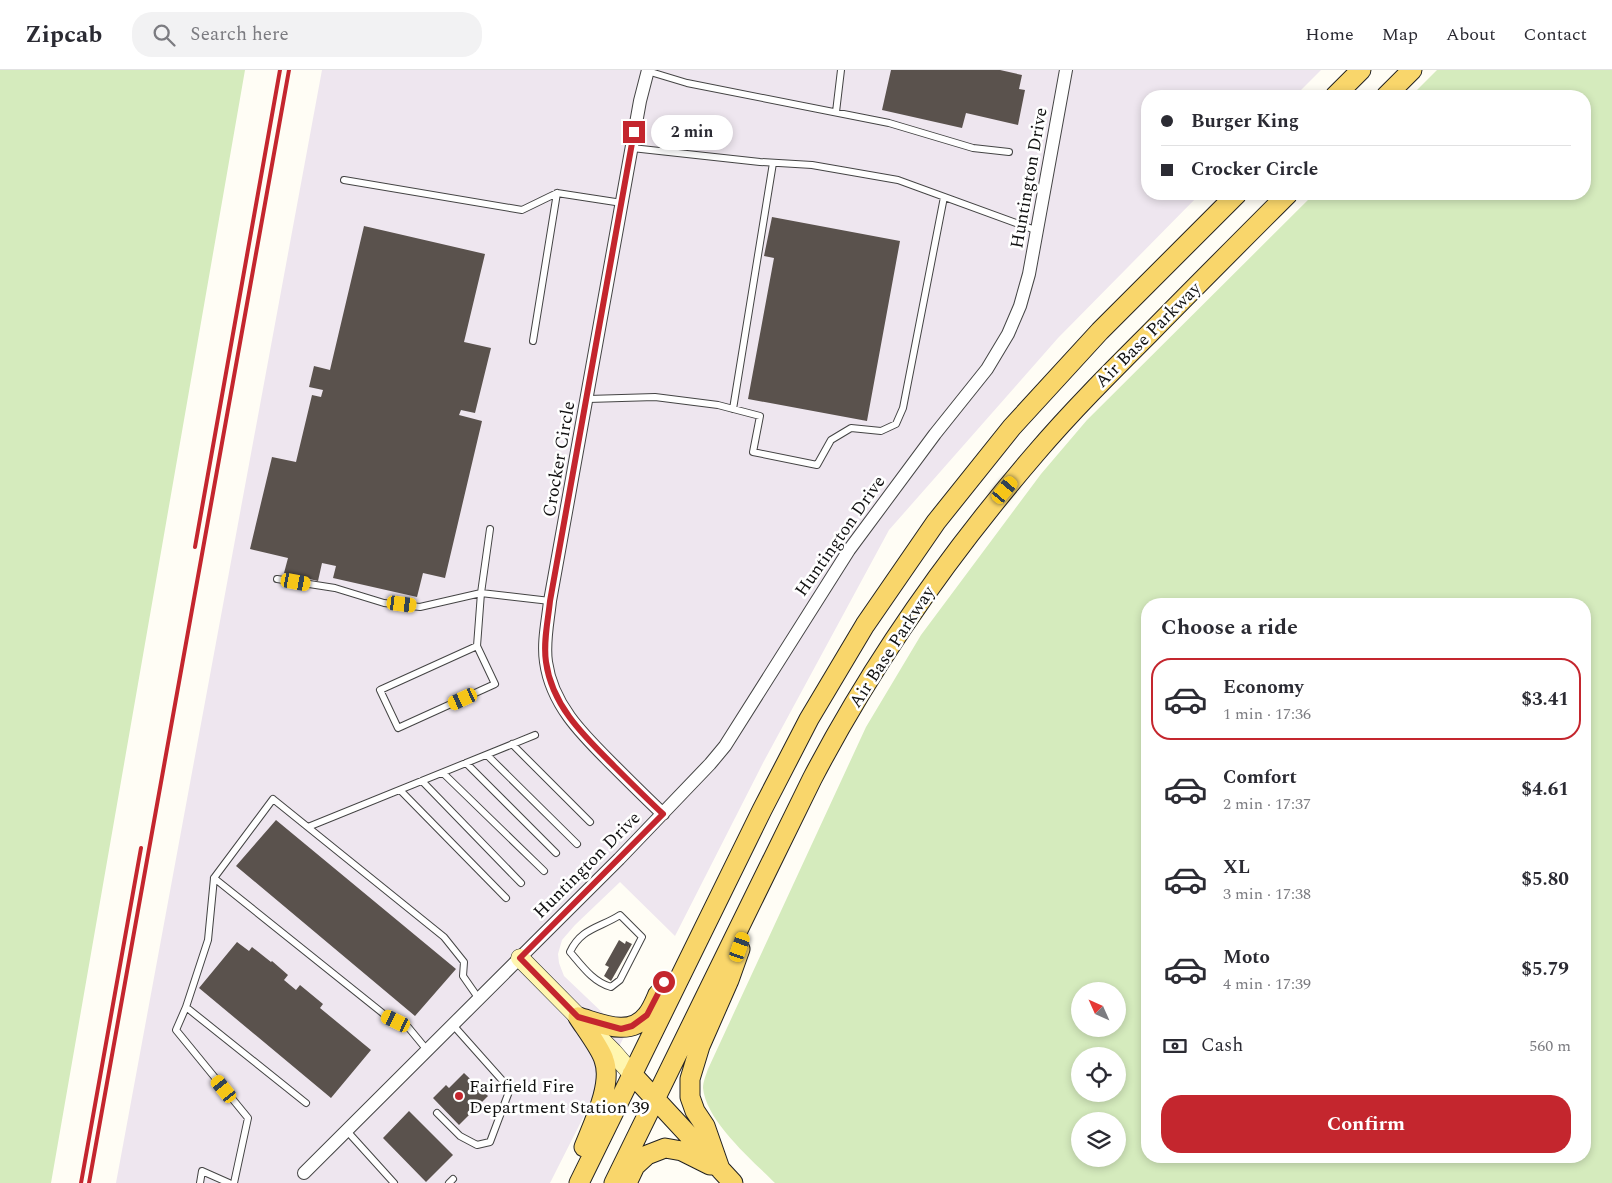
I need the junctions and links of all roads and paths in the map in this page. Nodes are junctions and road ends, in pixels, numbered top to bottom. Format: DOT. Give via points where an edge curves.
graph roads {
  1 [pos="647,70"];
  2 [pos="841,70"];
  3 [pos="1066,70"];
  4 [pos="1361,70"];
  5 [pos="1412,70"];
  6 [pos="1341,90"];
  7 [pos="1392,90"];
  8 [pos="836,112"];
  9 [pos="632,148"];
  10 [pos="1009,152"];
  11 [pos="773,163"];
  12 [pos="344,180"];
  13 [pos="557,193"];
  14 [pos="944,197"];
  15 [pos="1231,200"];
  16 [pos="1282,200"];
  17 [pos="622,203"];
  18 [pos="1038,230"];
  19 [pos="532,341"];
  20 [pos="588,399"];
  21 [pos="733,409"];
  22 [pos="490,529"];
  23 [pos="277,579"];
  24 [pos="481,593"];
  25 [pos="550,601"];
  26 [pos="477,646"];
  27 [pos="535,735"];
  28 [pos="512,744"];
  29 [pos="487,755"];
  30 [pos="466,763"];
  31 [pos="443,773"];
  32 [pos="422,781"];
  33 [pos="400,790"];
  34 [pos="663,814"];
  35 [pos="590,822"];
  36 [pos="308,827"];
  37 [pos="577,844"];
  38 [pos="556,853"];
  39 [pos="737,859"];
  40 [pos="770,863"];
  41 [pos="544,871"];
  42 [pos="214,878"];
  43 [pos="521,884"];
  44 [pos="506,898"];
  45 [pos="620,915"];
  46 [pos="520,958"];
  47 [pos="479,999"];
  48 [pos="186,1007"];
  49 [pos="578,1017"];
  50 [pos="453,1025"];
  51 [pos="428,1050"];
  52 [pos="632,1074"];
  53 [pos="655,1100"];
  54 [pos="306,1103"];
  55 [pos="437,1113"];
  56 [pos="346,1130"];
  57 [pos="304,1173"];
  58 [pos="726,1176"];
  59 [pos="200,1183"];
  60 [pos="229,1183"];
  61 [pos="234,1183"];
  62 [pos="394,1183"];
  63 [pos="575,1183"];
  64 [pos="579,1183"];
  65 [pos="614,1183"];
  66 [pos="627,1183"];
  1 -- 8 [label="lane" via="687,83"];
  1 -- 9 [label="street, Crocker Circle"];
  2 -- 8 [label="lane"];
  3 -- 18 [label="street, Huntington Drive"];
  4 -- 6 [label="main road"];
  5 -- 7 [label="main road"];
  8 -- 10 [label="lane" via="889,123 973,148"];
  9 -- 11 [label="lane"];
  9 -- 17 [label="street, Crocker Circle"];
  11 -- 14 [label="lane" via="812,165 898,180"];
  11 -- 21 [label="lane"];
  12 -- 13 [label="lane" via="522,210"];
  13 -- 17 [label="lane"];
  13 -- 19 [label="lane"];
  14 -- 18 [label="lane"];
  14 -- 21 [label="lane" via="903,408 896,424 881,431 851,428 831,440 817,465 753,452 760,416"];
  15 -- 39 [label="main road, Air Base Parkway" via="1042,392 936,522 865,625 809,719"];
  16 -- 40 [label="main road, Air Base Parkway" via="1037,451 976,527 892,643 836,733"];
  17 -- 20 [label="street, Crocker Circle"];
  18 -- 34 [label="street, Huntington Drive" via="1020,306 987,369 849,550 725,746"];
  20 -- 21 [label="lane" via="655,397"];
  20 -- 25 [label="street, Crocker Circle"];
  22 -- 24 [label="lane"];
  23 -- 24 [label="lane" via="420,607"];
  24 -- 25 [label="lane"];
  24 -- 26 [label="lane"];
  25 -- 34 [label="street, Crocker Circle" via="546,662 553,688 564,710 581,733"];
  26 -- 26 [label="lane" via="495,684 398,728 380,690"];
  27 -- 28 [label="lane"];
  28 -- 29 [label="lane"];
  28 -- 35 [label="lane"];
  29 -- 30 [label="lane"];
  29 -- 37 [label="lane"];
  30 -- 31 [label="lane"];
  30 -- 38 [label="lane"];
  31 -- 32 [label="lane"];
  31 -- 41 [label="lane"];
  32 -- 33 [label="lane"];
  32 -- 43 [label="lane"];
  33 -- 36 [label="lane"];
  33 -- 44 [label="lane"];
  34 -- 46 [label="street, Huntington Drive"];
  36 -- 42 [label="lane" via="273,799"];
  36 -- 47 [label="lane" via="444,937 464,962 463,976"];
  39 -- 49 [label="main road" via="689,933 641,1021 621,1029"];
  39 -- 52 [label="main road, Air Base Parkway"];
  40 -- 53 [label="main road, Air Base Parkway"];
  40 -- 58 [label="main road" via="690,1079 690,1097 695,1111 705,1126"];
  42 -- 48 [label="lane" via="208,940"];
  42 -- 51 [label="lane" via="385,1016 408,1027"];
  45 -- 45 [label="lane" via="584,933 570,952 587,973 611,987 620,980 642,937"];
  46 -- 47 [label="street, Huntington Drive"];
  46 -- 49 [label="street"];
  47 -- 50 [label="street, Huntington Drive"];
  48 -- 54 [label="lane"];
  48 -- 61 [label="lane" via="176,1030 248,1118"];
  49 -- 52 [label="street"];
  49 -- 63 [label="main road" via="604,1060 607,1078"];
  50 -- 51 [label="street, Huntington Drive"];
  50 -- 55 [label="lane" via="510,1089 490,1142 477,1146 460,1136"];
  51 -- 56 [label="street, Huntington Drive"];
  52 -- 53 [label="main road"];
  52 -- 64 [label="main road, Air Base Parkway"];
  53 -- 58 [label="main road"];
  53 -- 65 [label="main road, Air Base Parkway"];
  56 -- 57 [label="street, Huntington Drive"];
  56 -- 62 [label="lane"];
  58 -- 66 [label="main road" via="682,1151 665,1148 646,1155 635,1166"];
  59 -- 60 [label="lane" via="202,1171"];
}
